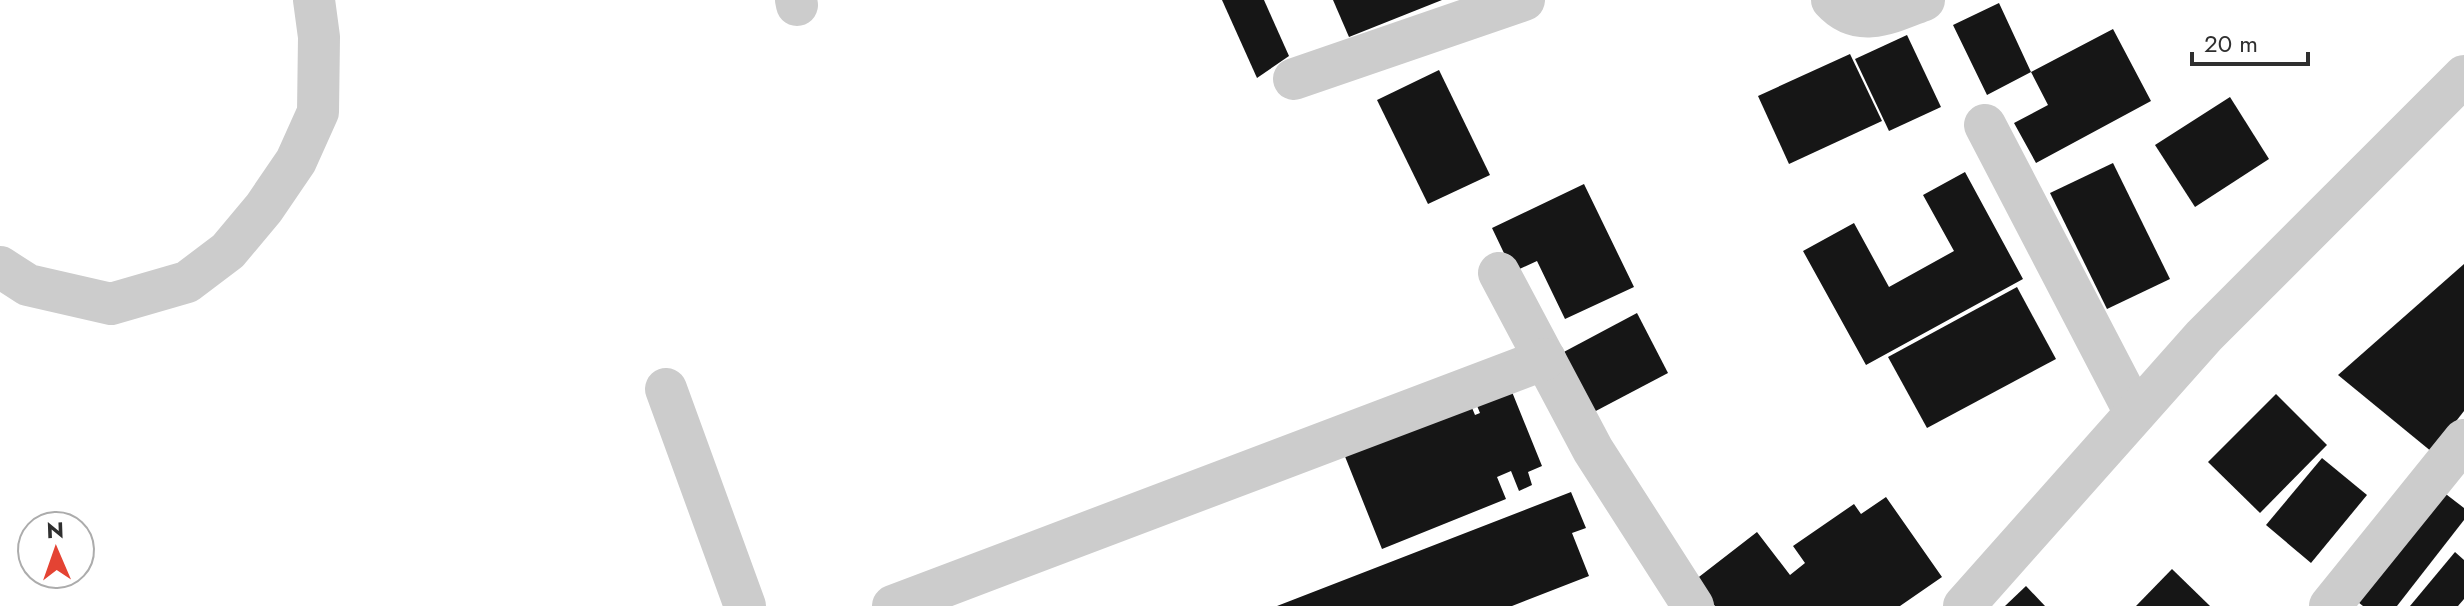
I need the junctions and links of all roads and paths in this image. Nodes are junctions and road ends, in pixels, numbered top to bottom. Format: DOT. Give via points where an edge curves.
graph roads {
  1 [pos="314,0"];
  2 [pos="1524,0"];
  3 [pos="1832,0"];
  4 [pos="1924,0"];
  5 [pos="2464,76"];
  6 [pos="1294,79"];
  7 [pos="1985,125"];
  8 [pos="0,267"];
  9 [pos="1499,273"];
  10 [pos="1545,359"];
  11 [pos="666,389"];
  12 [pos="2135,413"];
  13 [pos="2464,440"];
  14 [pos="745,606"];
  15 [pos="893,606"];
  16 [pos="1693,606"];
  17 [pos="1964,606"];
  18 [pos="2330,606"];
  1 -- 8 [label="street" via="318,112 296,161 228,251 187,282 111,304 28,285"];
  2 -- 6 [label="street"];
  3 -- 4 [label="street" via="1843,12 1876,18"];
  5 -- 12 [label="street" via="2204,336"];
  7 -- 12 [label="street"];
  9 -- 10 [label="street"];
  10 -- 15 [label="street"];
  10 -- 16 [label="street" via="1593,450"];
  11 -- 14 [label="street"];
  12 -- 17 [label="street"];
  13 -- 18 [label="street"];
}
